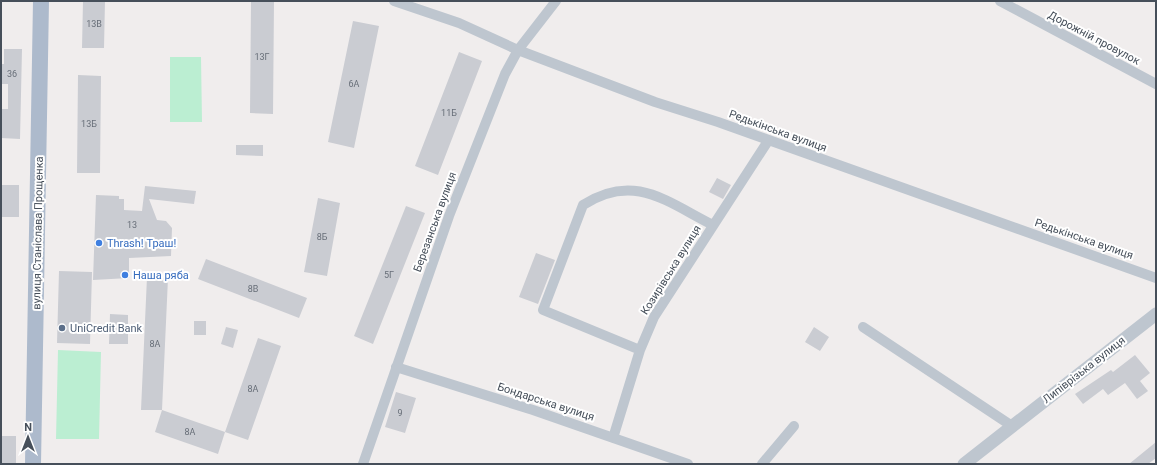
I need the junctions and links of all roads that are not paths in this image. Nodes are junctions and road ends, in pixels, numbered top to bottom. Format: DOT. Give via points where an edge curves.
graph roads {
  1 [pos="41,1"];
  2 [pos="394,1"];
  3 [pos="556,1"];
  4 [pos="1000,1"];
  5 [pos="518,50"];
  6 [pos="1156,84"];
  7 [pos="768,141"];
  8 [pos="713,225"];
  9 [pos="1156,278"];
  10 [pos="1156,314"];
  11 [pos="863,327"];
  12 [pos="640,350"];
  13 [pos="396,367"];
  14 [pos="794,426"];
  15 [pos="1012,426"];
  16 [pos="613,438"];
  17 [pos="33,464"];
  18 [pos="363,464"];
  19 [pos="688,464"];
  20 [pos="762,464"];
  21 [pos="964,464"];
  1 -- 17 [label="main road, вулиця Станіслава Прощенка"];
  2 -- 5 [label="street, Редькінська вулиця" via="459,24"];
  3 -- 5 [label="street, Березанська вулиця"];
  4 -- 6 [label="street, Дорожній провулок"];
  5 -- 7 [label="street, Редькінська вулиця" via="655,102"];
  5 -- 13 [label="street, Березанська вулиця" via="505,74 448,216"];
  7 -- 8 [label="street, Козирівська вулиця"];
  7 -- 9 [label="street, Редькінська вулиця"];
  8 -- 12 [label="street, Козирівська вулиця" via="661,306"];
  8 -- 12 [label="street, Козирівська вулиця" via="647,192 633,189 615,190 583,205 543,310"];
  10 -- 15 [label="street, Липіврізька вулиця"];
  11 -- 15 [label="street"];
  12 -- 16 [label="street, Козирівська вулиця"];
  13 -- 16 [label="street, Бондарська вулиця"];
  13 -- 18 [label="street, Березанська вулиця"];
  14 -- 20 [label="street"];
  15 -- 21 [label="street, Липіврізька вулиця"];
  16 -- 19 [label="street, Бондарська вулиця"];
}
